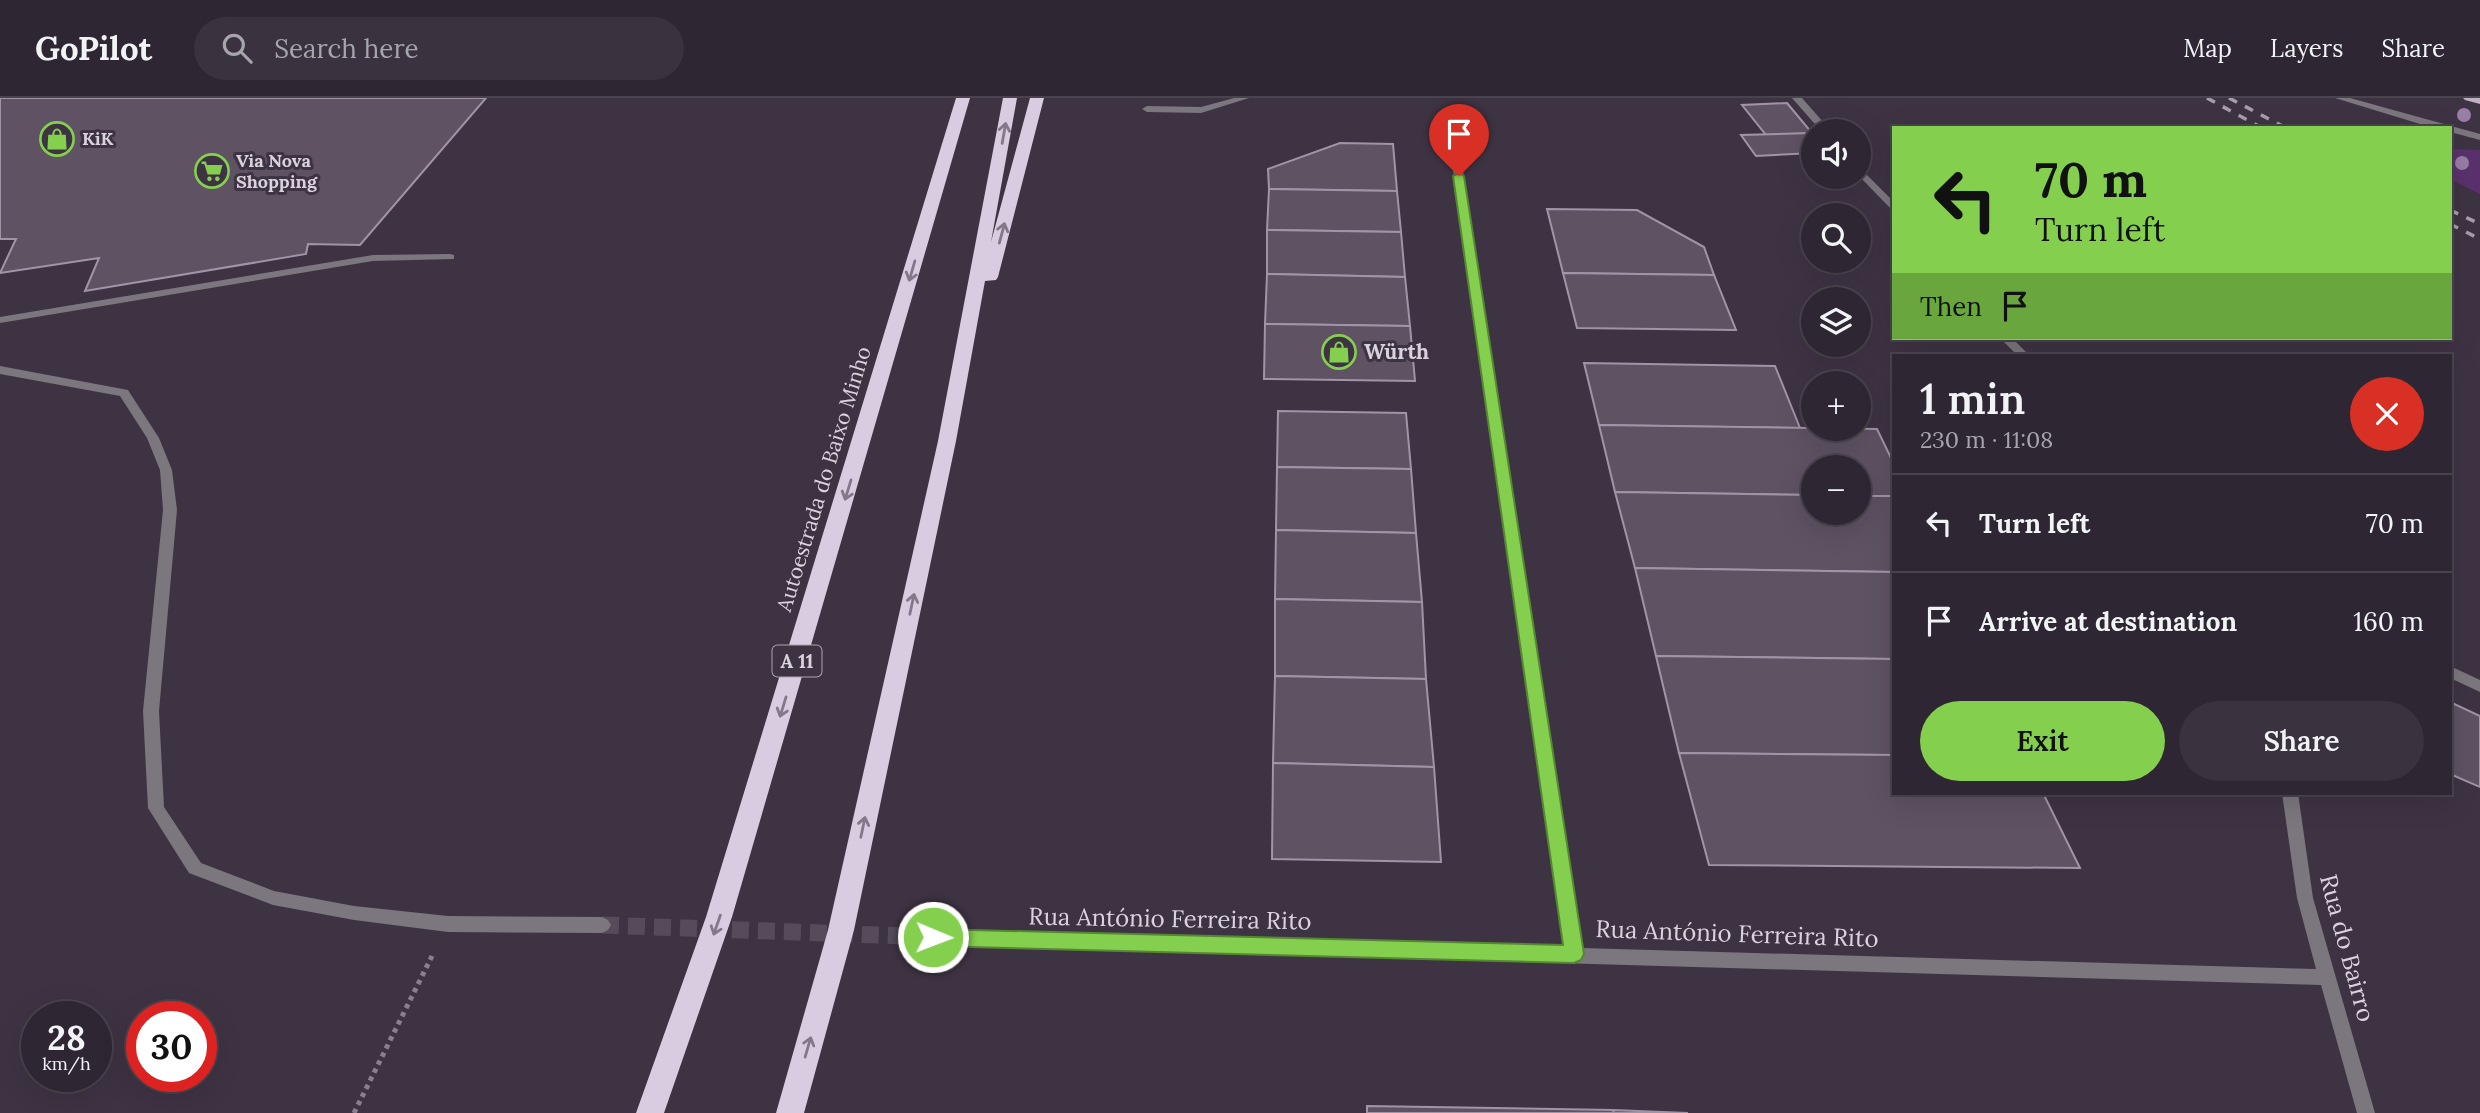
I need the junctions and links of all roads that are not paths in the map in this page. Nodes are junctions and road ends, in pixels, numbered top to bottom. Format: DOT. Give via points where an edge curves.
graph roads {
  1 [pos="963,98"];
  2 [pos="1010,98"];
  3 [pos="1037,98"];
  4 [pos="1244,98"];
  5 [pos="1797,98"];
  6 [pos="2340,98"];
  7 [pos="2469,98"];
  8 [pos="2480,101"];
  9 [pos="1147,109"];
  10 [pos="1815,119"];
  11 [pos="2437,126"];
  12 [pos="2452,129"];
  13 [pos="2480,136"];
  14 [pos="1455,150"];
  15 [pos="1871,183"];
  16 [pos="1892,207"];
  17 [pos="450,257"];
  18 [pos="0,320"];
  19 [pos="2008,340"];
  20 [pos="2022,354"];
  21 [pos="0,370"];
  22 [pos="947,442"];
  23 [pos="2452,672"];
  24 [pos="2480,685"];
  25 [pos="2290,795"];
  26 [pos="602,925"];
  27 [pos="933,937"];
  28 [pos="1574,954"];
  29 [pos="2329,977"];
  30 [pos="650,1113"];
  31 [pos="790,1113"];
  32 [pos="2366,1113"];
  1 -- 30 [label="highway, Autoestrada do Baixo Minho / A 11, one-way" via="719,917"];
  22 -- 2 [label="highway, one-way"];
  22 -- 3 [label="highway, one-way"];
  4 -- 9 [label="street" via="1201,110"];
  5 -- 10 [label="street"];
  6 -- 11 [label="street"];
  7 -- 8 [label="main road"];
  12 -- 13 [label="street"];
  14 -- 28 [label="street"];
  15 -- 16 [label="street"];
  17 -- 18 [label="street" via="373,258"];
  19 -- 20 [label="street"];
  21 -- 26 [label="street" via="124,393 153,438 166,470 170,510 151,711 156,808 195,868 273,898 354,913 448,924"];
  31 -- 22 [label="highway, one-way" via="841,930"];
  23 -- 24 [label="street"];
  25 -- 29 [label="street, Rua do Bairro" via="2305,898"];
  27 -- 28 [label="street, Rua António Ferreira Rito"];
  28 -- 29 [label="street, Rua António Ferreira Rito"];
  29 -- 32 [label="street, Rua do Bairro"];
}
